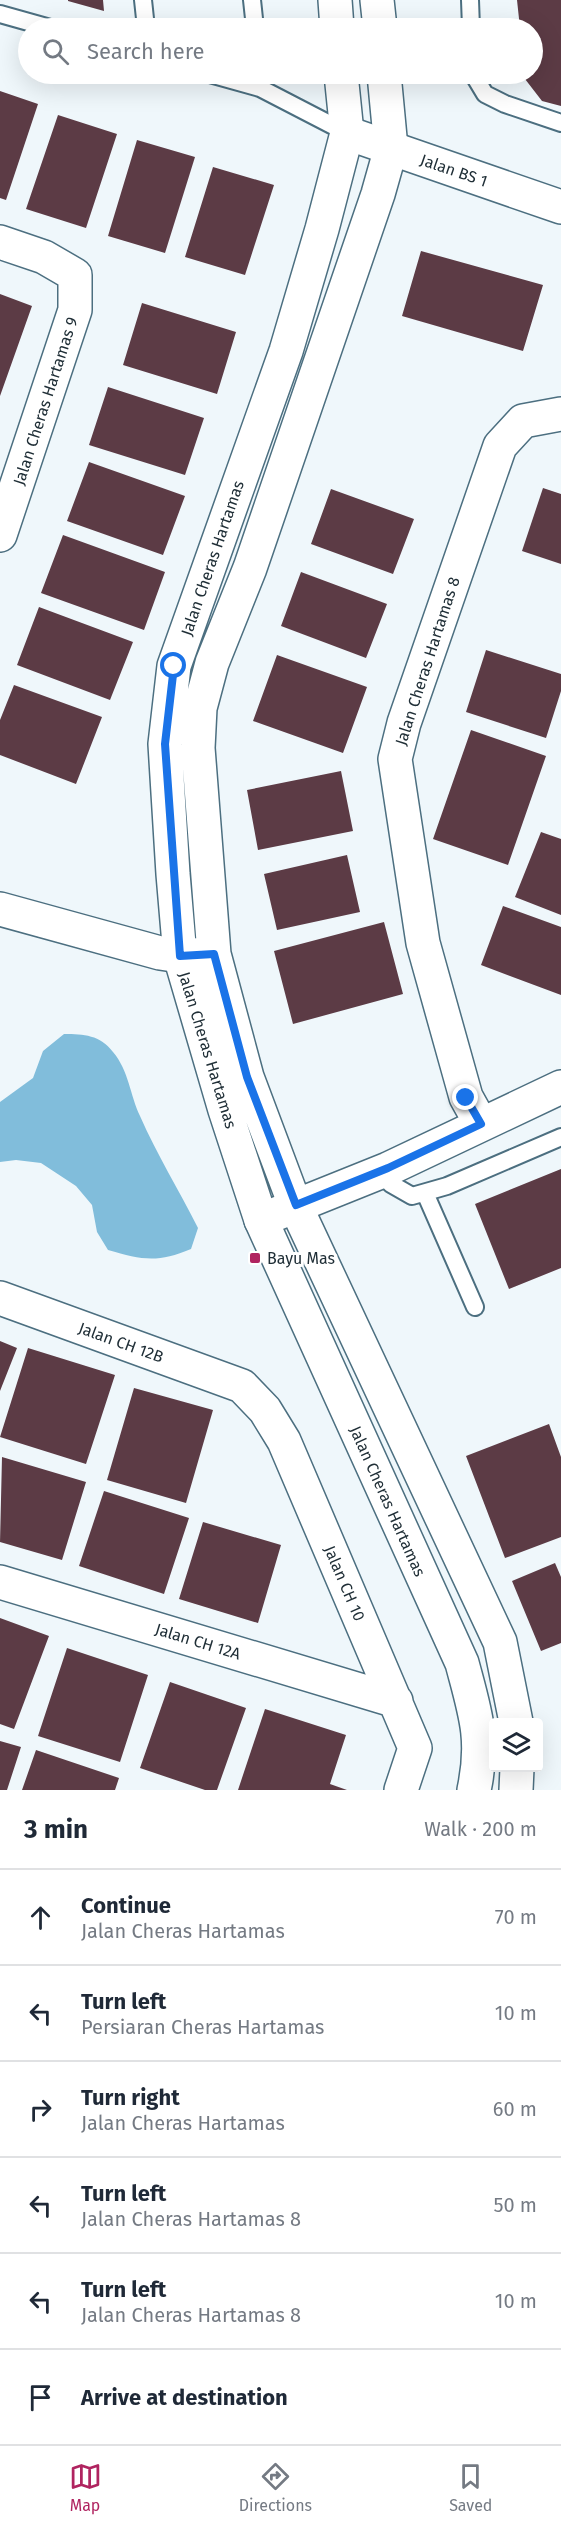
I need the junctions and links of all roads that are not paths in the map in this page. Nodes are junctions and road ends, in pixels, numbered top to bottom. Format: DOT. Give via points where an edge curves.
graph roads {
  1 [pos="143,0"];
  2 [pos="252,0"];
  3 [pos="334,0"];
  4 [pos="378,0"];
  5 [pos="470,0"];
  6 [pos="0,14"];
  7 [pos="145,18"];
  8 [pos="254,18"];
  9 [pos="336,18"];
  10 [pos="379,18"];
  11 [pos="471,18"];
  12 [pos="18,19"];
  13 [pos="265,84"];
  14 [pos="342,84"];
  15 [pos="385,84"];
  16 [pos="479,84"];
  17 [pos="561,123"];
  18 [pos="347,133"];
  19 [pos="391,148"];
  20 [pos="561,207"];
  21 [pos="0,242"];
  22 [pos="561,414"];
  23 [pos="0,535"];
  24 [pos="0,909"];
  25 [pos="214,954"];
  26 [pos="180,956"];
  27 [pos="561,1087"];
  28 [pos="481,1124"];
  29 [pos="561,1137"];
  30 [pos="379,1172"];
  31 [pos="425,1193"];
  32 [pos="296,1205"];
  33 [pos="261,1220"];
  34 [pos="0,1298"];
  35 [pos="474,1307"];
  36 [pos="242,1386"];
  37 [pos="0,1582"];
  38 [pos="396,1701"];
  39 [pos="515,1718"];
  40 [pos="517,1772"];
  41 [pos="401,1790"];
  42 [pos="474,1790"];
  43 [pos="516,1790"];
  1 -- 7 [label="lane"];
  2 -- 8 [label="lane"];
  3 -- 9 [label="street"];
  4 -- 10 [label="street"];
  5 -- 11 [label="lane"];
  6 -- 12 [label="lane"];
  13 -- 18 [label="lane"];
  14 -- 18 [label="street, Jalan Cheras Hartamas"];
  15 -- 19 [label="street, Jalan Cheras Hartamas"];
  16 -- 17 [label="lane" via="485,94 505,104"];
  18 -- 19 [label="street, Jalan BS 1"];
  18 -- 26 [label="street, Jalan Cheras Hartamas" via="286,351 174,666 165,744"];
  19 -- 20 [label="street, Jalan BS 1"];
  19 -- 25 [label="street, Jalan Cheras Hartamas" via="250,568 212,663 200,708 198,748"];
  21 -- 23 [label="street, Jalan Cheras Hartamas 9" via="44,257 75,275 75,310"];
  22 -- 28 [label="street, Jalan Cheras Hartamas 8" via="523,421 500,446 404,723 396,759 423,943 466,1098"];
  24 -- 26 [label="street"];
  25 -- 26 [label="street"];
  25 -- 32 [label="street, Jalan Cheras Hartamas" via="247,1077"];
  26 -- 33 [label="street, Jalan Cheras Hartamas"];
  27 -- 28 [label="street"];
  28 -- 30 [label="street"];
  29 -- 31 [label="lane"];
  30 -- 31 [label="lane" via="412,1196"];
  30 -- 32 [label="street"];
  31 -- 35 [label="lane"];
  32 -- 33 [label="street"];
  32 -- 39 [label="street, Jalan Cheras Hartamas" via="500,1642"];
  33 -- 42 [label="street, Jalan Cheras Hartamas" via="462,1663 480,1728 479,1770"];
  34 -- 36 [label="street, Jalan CH 12B"];
  36 -- 38 [label="street, Jalan CH 10" via="265,1410 284,1442"];
  37 -- 38 [label="street, Jalan CH 12A"];
  38 -- 41 [label="street, Jalan CH 10" via="415,1748"];
  40 -- 43 [label="street"];
}
